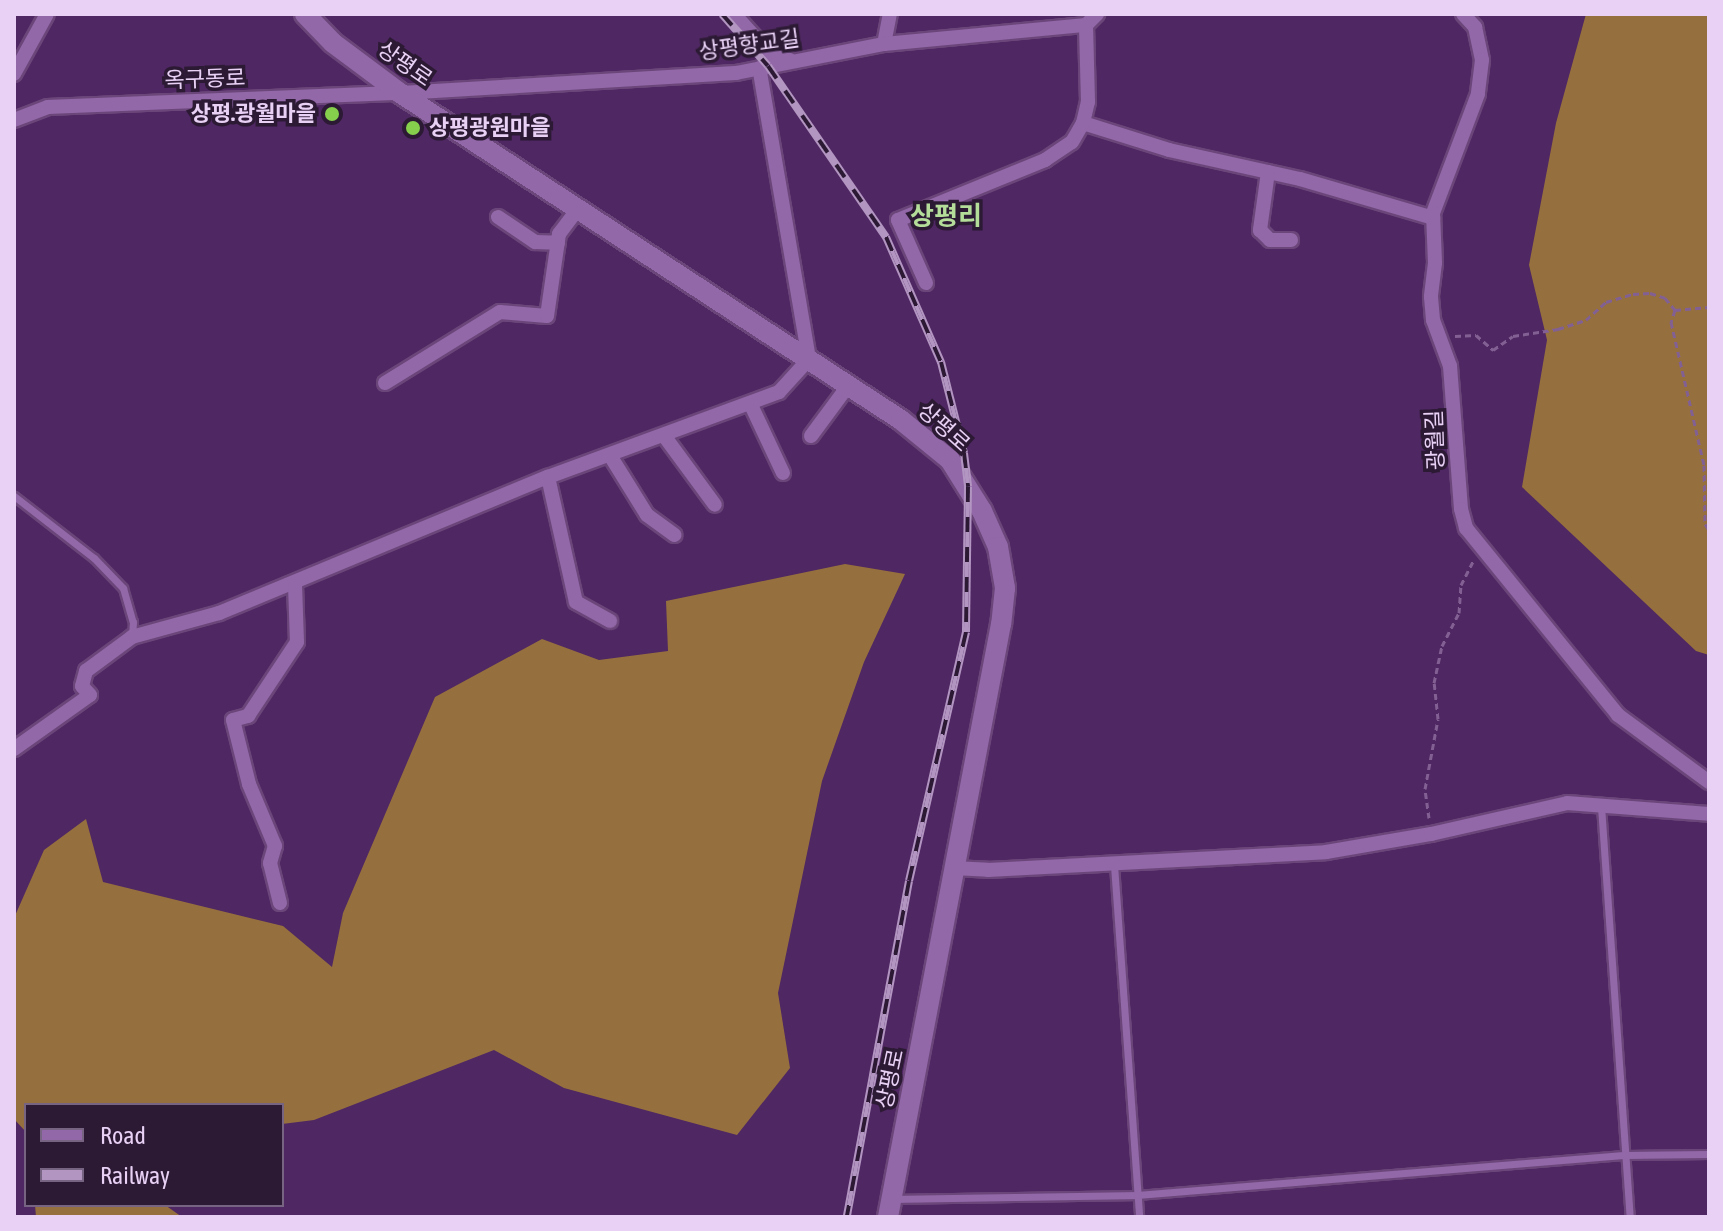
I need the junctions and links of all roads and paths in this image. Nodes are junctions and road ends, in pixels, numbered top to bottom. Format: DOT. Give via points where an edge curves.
graph roads {
  1 [pos="47,14"];
  2 [pos="305,14"];
  3 [pos="734,14"];
  4 [pos="890,14"];
  5 [pos="1097,14"];
  6 [pos="1463,14"];
  7 [pos="1086,25"];
  8 [pos="884,44"];
  9 [pos="798,61"];
  10 [pos="759,68"];
  11 [pos="14,74"];
  12 [pos="400,93"];
  13 [pos="14,120"];
  14 [pos="1083,123"];
  15 [pos="1268,172"];
  16 [pos="579,207"];
  17 [pos="498,217"];
  18 [pos="1433,218"];
  19 [pos="1291,240"];
  20 [pos="558,243"];
  21 [pos="926,283"];
  22 [pos="1709,307"];
  23 [pos="1675,310"];
  24 [pos="1440,339"];
  25 [pos="809,359"];
  26 [pos="385,383"];
  27 [pos="848,386"];
  28 [pos="751,405"];
  29 [pos="811,436"];
  30 [pos="665,437"];
  31 [pos="611,457"];
  32 [pos="783,473"];
  33 [pos="548,477"];
  34 [pos="14,496"];
  35 [pos="715,505"];
  36 [pos="1709,530"];
  37 [pos="675,535"];
  38 [pos="1478,545"];
  39 [pos="295,584"];
  40 [pos="610,621"];
  41 [pos="132,637"];
  42 [pos="14,749"];
  43 [pos="1709,782"];
  44 [pos="1601,806"];
  45 [pos="1709,814"];
  46 [pos="1431,834"];
  47 [pos="1114,865"];
  48 [pos="953,868"];
  49 [pos="280,903"];
  50 [pos="1709,1154"];
  51 [pos="1626,1155"];
  52 [pos="1137,1195"];
  53 [pos="889,1208"];
  54 [pos="1139,1217"];
  55 [pos="1630,1217"];
  1 -- 11 [label="street"];
  2 -- 12 [label="main road, 상평로" via="333,43"];
  3 -- 9 [label="street" via="773,57"];
  4 -- 8 [label="street"];
  5 -- 7 [label="street"];
  6 -- 18 [label="street, 광월길" via="1475,27 1482,60 1478,94"];
  7 -- 8 [label="street, 상평향교길"];
  7 -- 14 [label="street" via="1088,91"];
  8 -- 9 [label="street, 상평향교길"];
  9 -- 10 [label="street, 상평향교길"];
  10 -- 12 [label="street, 상평향교길"];
  10 -- 25 [label="street"];
  12 -- 13 [label="street, 옥구동로" via="48,107"];
  12 -- 16 [label="main road, 상평로"];
  14 -- 15 [label="street" via="1169,150"];
  14 -- 21 [label="street" via="1072,142 1045,160 898,220"];
  15 -- 18 [label="street"];
  15 -- 19 [label="street" via="1260,230 1270,240"];
  16 -- 20 [label="street"];
  16 -- 25 [label="main road, 상평로"];
  17 -- 20 [label="street" via="535,242"];
  18 -- 24 [label="street, 광월길" via="1431,297"];
  20 -- 26 [label="street" via="547,316 500,312"];
  22 -- 23 [label="path"];
  23 -- 24 [label="path" via="1665,298 1633,294 1606,302 1586,320 1513,336 1493,350 1476,335"];
  23 -- 36 [label="path" via="1671,322 1704,465"];
  24 -- 38 [label="street, 광월길" via="1455,400 1461,509"];
  25 -- 27 [label="main road, 상평로"];
  25 -- 28 [label="street" via="779,392"];
  27 -- 29 [label="street"];
  27 -- 48 [label="main road, 상평로" via="950,460 998,547 1005,588 1001,624"];
  28 -- 30 [label="street"];
  28 -- 32 [label="street"];
  30 -- 31 [label="street"];
  30 -- 35 [label="street"];
  31 -- 33 [label="street"];
  31 -- 37 [label="street" via="647,515"];
  33 -- 39 [label="street"];
  33 -- 40 [label="street" via="576,602"];
  34 -- 41 [label="lane" via="94,558 123,588"];
  38 -- 43 [label="street, 광월길" via="1618,715"];
  38 -- 46 [label="path" via="1461,585 1459,613 1442,646 1434,683 1438,719 1425,789"];
  39 -- 41 [label="street" via="219,613"];
  39 -- 49 [label="street" via="297,642 248,716 233,720 249,784 275,846 270,863"];
  41 -- 42 [label="street" via="86,671 82,686 90,695"];
  44 -- 45 [label="street"];
  44 -- 46 [label="street" via="1567,803"];
  44 -- 51 [label="lane"];
  46 -- 47 [label="street" via="1326,852"];
  47 -- 48 [label="street"];
  47 -- 52 [label="lane"];
  48 -- 53 [label="main road, 상평로"];
  50 -- 51 [label="lane"];
  51 -- 52 [label="lane"];
  51 -- 55 [label="lane"];
  52 -- 53 [label="lane"];
  52 -- 54 [label="lane"];
}
